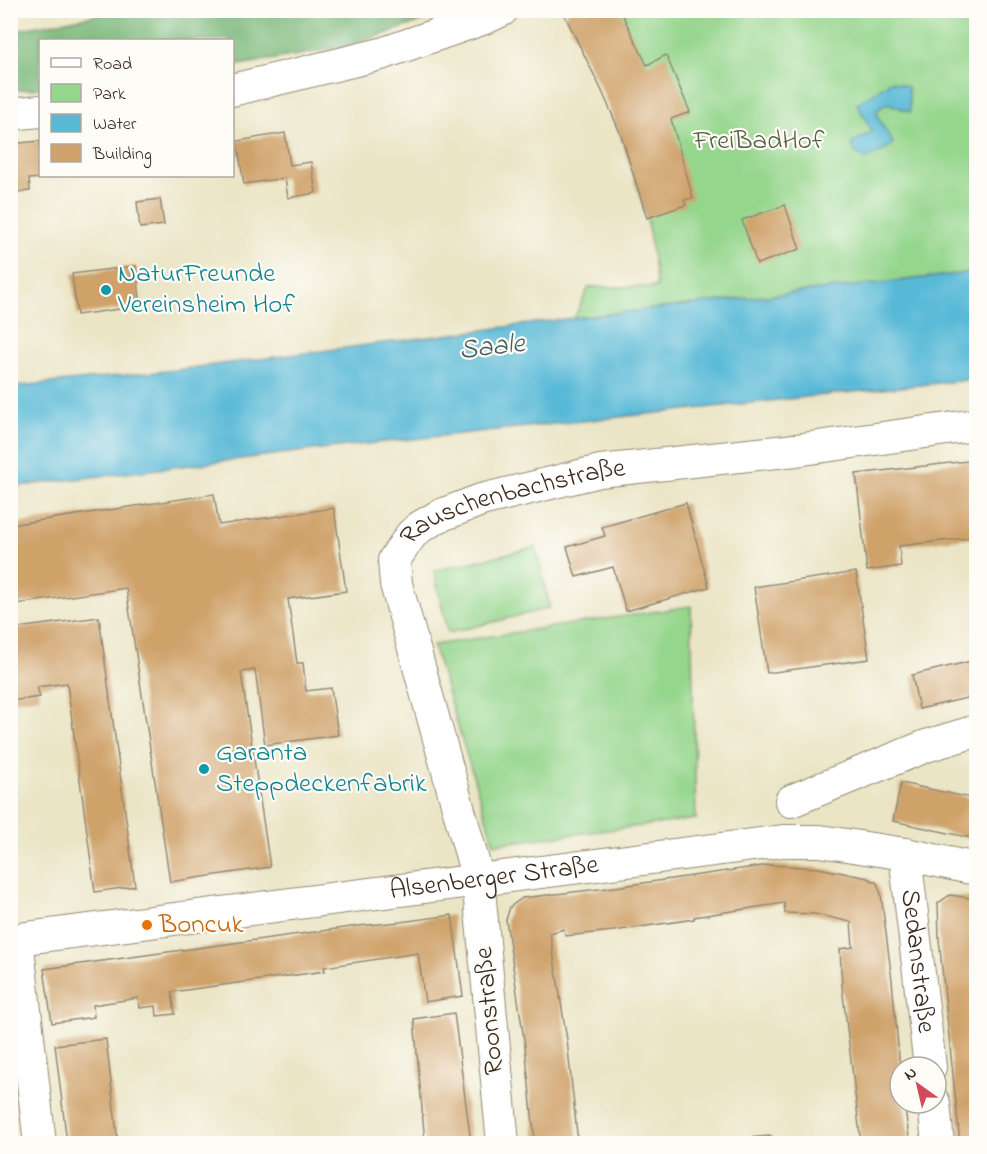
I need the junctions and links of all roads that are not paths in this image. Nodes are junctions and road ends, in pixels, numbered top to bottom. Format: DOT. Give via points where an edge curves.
graph roads {
  1 [pos="502,10"];
  2 [pos="234,90"];
  3 [pos="39,111"];
  4 [pos="10,114"];
  5 [pos="976,425"];
  6 [pos="976,731"];
  7 [pos="791,801"];
  8 [pos="905,854"];
  9 [pos="976,869"];
  10 [pos="478,879"];
  11 [pos="14,940"];
  12 [pos="929,1055"];
  13 [pos="935,1115"];
  14 [pos="40,1143"];
  15 [pos="502,1143"];
  16 [pos="938,1143"];
  1 -- 2 [label="street" via="381,54"];
  3 -- 4 [label="street"];
  5 -- 10 [label="street, Rauschenbachstraße" via="600,471 481,500 439,516 411,535 394,560 396,584"];
  6 -- 7 [label="street" via="926,746"];
  8 -- 9 [label="street, Alsenberger Straße"];
  8 -- 10 [label="street, Alsenberger Straße" via="820,841 783,841"];
  8 -- 12 [label="street, Sedanstraße"];
  10 -- 11 [label="street, Alsenberger Straße"];
  10 -- 15 [label="street, Roonstraße"];
  11 -- 14 [label="street"];
  13 -- 16 [label="street"];
}
